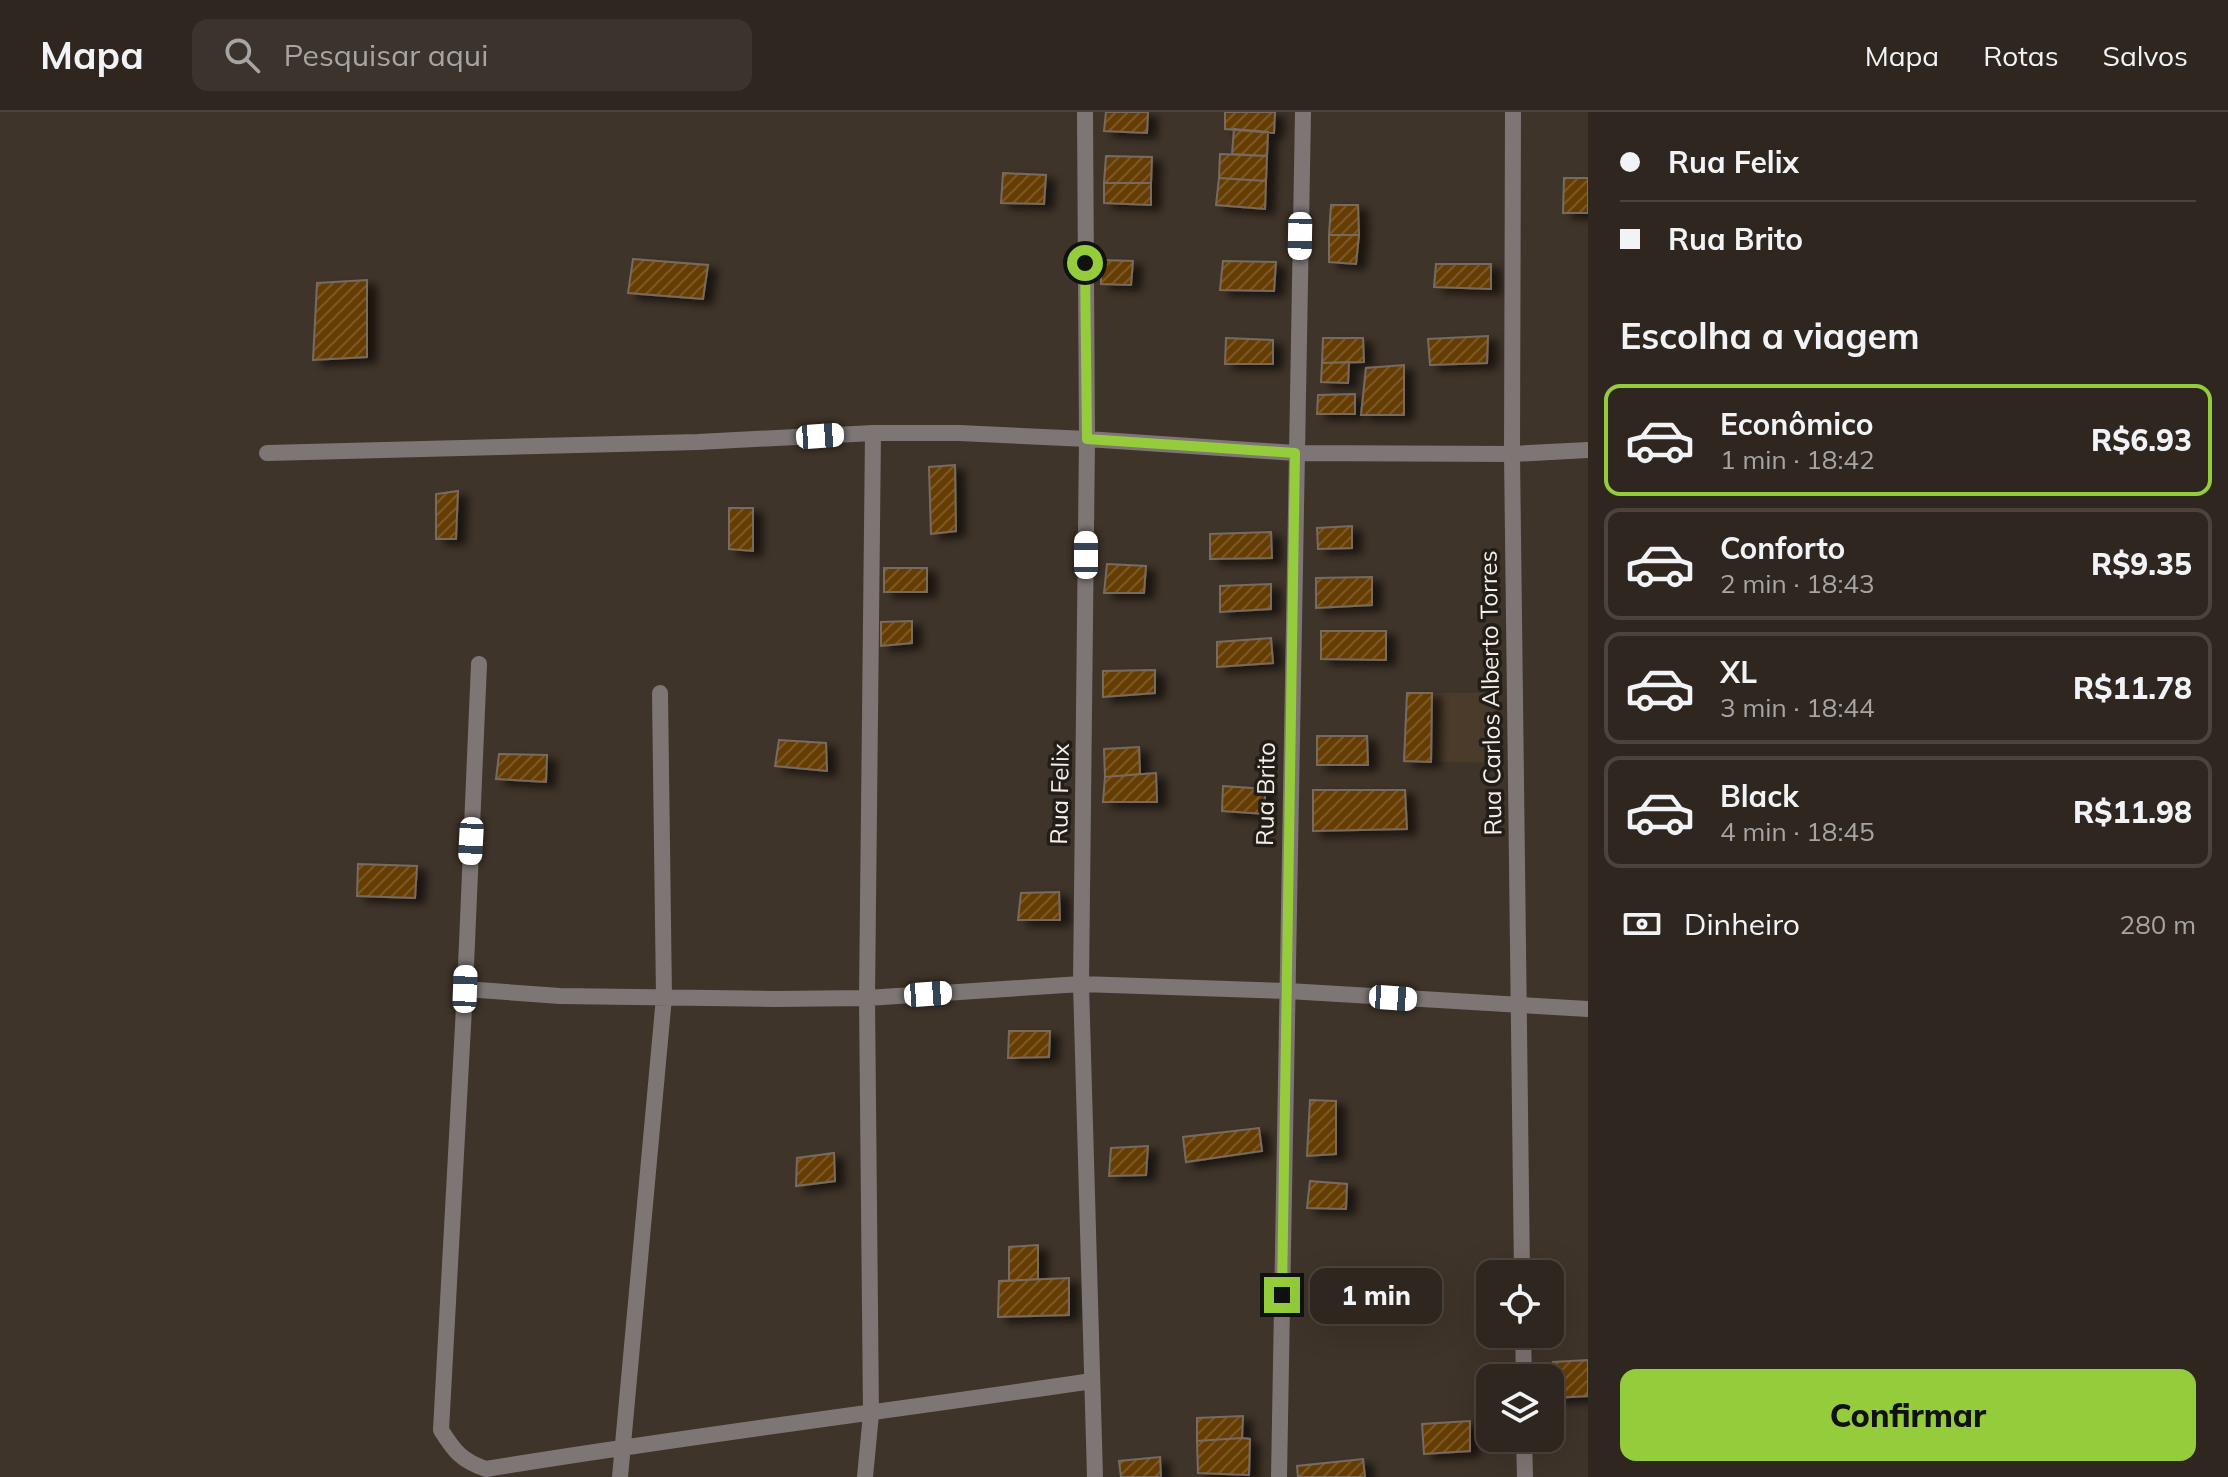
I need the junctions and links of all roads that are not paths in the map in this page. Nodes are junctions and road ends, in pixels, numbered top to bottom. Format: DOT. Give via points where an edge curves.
graph roads {
  1 [pos="1085,112"];
  2 [pos="1303,112"];
  3 [pos="1513,112"];
  4 [pos="873,433"];
  5 [pos="1087,439"];
  6 [pos="1588,450"];
  7 [pos="267,453"];
  8 [pos="1295,453"];
  9 [pos="1512,454"];
  10 [pos="479,664"];
  11 [pos="660,693"];
  12 [pos="1081,984"];
  13 [pos="465,989"];
  14 [pos="1288,991"];
  15 [pos="664,997"];
  16 [pos="867,998"];
  17 [pos="1519,1006"];
  18 [pos="1588,1009"];
  19 [pos="1522,1260"];
  20 [pos="1092,1381"];
  21 [pos="871,1414"];
  22 [pos="624,1446"];
  23 [pos="1524,1452"];
  24 [pos="620,1477"];
  25 [pos="865,1477"];
  26 [pos="1095,1477"];
  27 [pos="1279,1477"];
  28 [pos="1525,1477"];
  1 -- 5 [label="street, Rua Felix"];
  2 -- 8 [label="street, Rua Brito"];
  3 -- 9 [label="street, Rua Carlos Alberto Torres"];
  4 -- 5 [label="street"];
  4 -- 7 [label="street"];
  4 -- 16 [label="street"];
  5 -- 8 [label="street"];
  5 -- 12 [label="street, Rua Felix"];
  6 -- 9 [label="street"];
  8 -- 9 [label="street"];
  8 -- 14 [label="street, Rua Brito"];
  9 -- 17 [label="street, Rua Carlos Alberto Torres"];
  10 -- 13 [label="street"];
  11 -- 15 [label="street"];
  12 -- 14 [label="street"];
  12 -- 16 [label="street"];
  12 -- 20 [label="street, Rua Felix"];
  13 -- 15 [label="street"];
  13 -- 22 [label="street" via="441,1430 468,1463 486,1469"];
  14 -- 17 [label="street"];
  14 -- 27 [label="street, Rua Brito"];
  15 -- 16 [label="street"];
  15 -- 22 [label="street"];
  16 -- 21 [label="street"];
  17 -- 18 [label="street"];
  17 -- 19 [label="street, Rua Carlos Alberto Torres"];
  20 -- 21 [label="street"];
  20 -- 26 [label="street, Rua Felix"];
  21 -- 22 [label="street"];
  21 -- 25 [label="street"];
  22 -- 24 [label="street"];
  23 -- 28 [label="street"];
}
